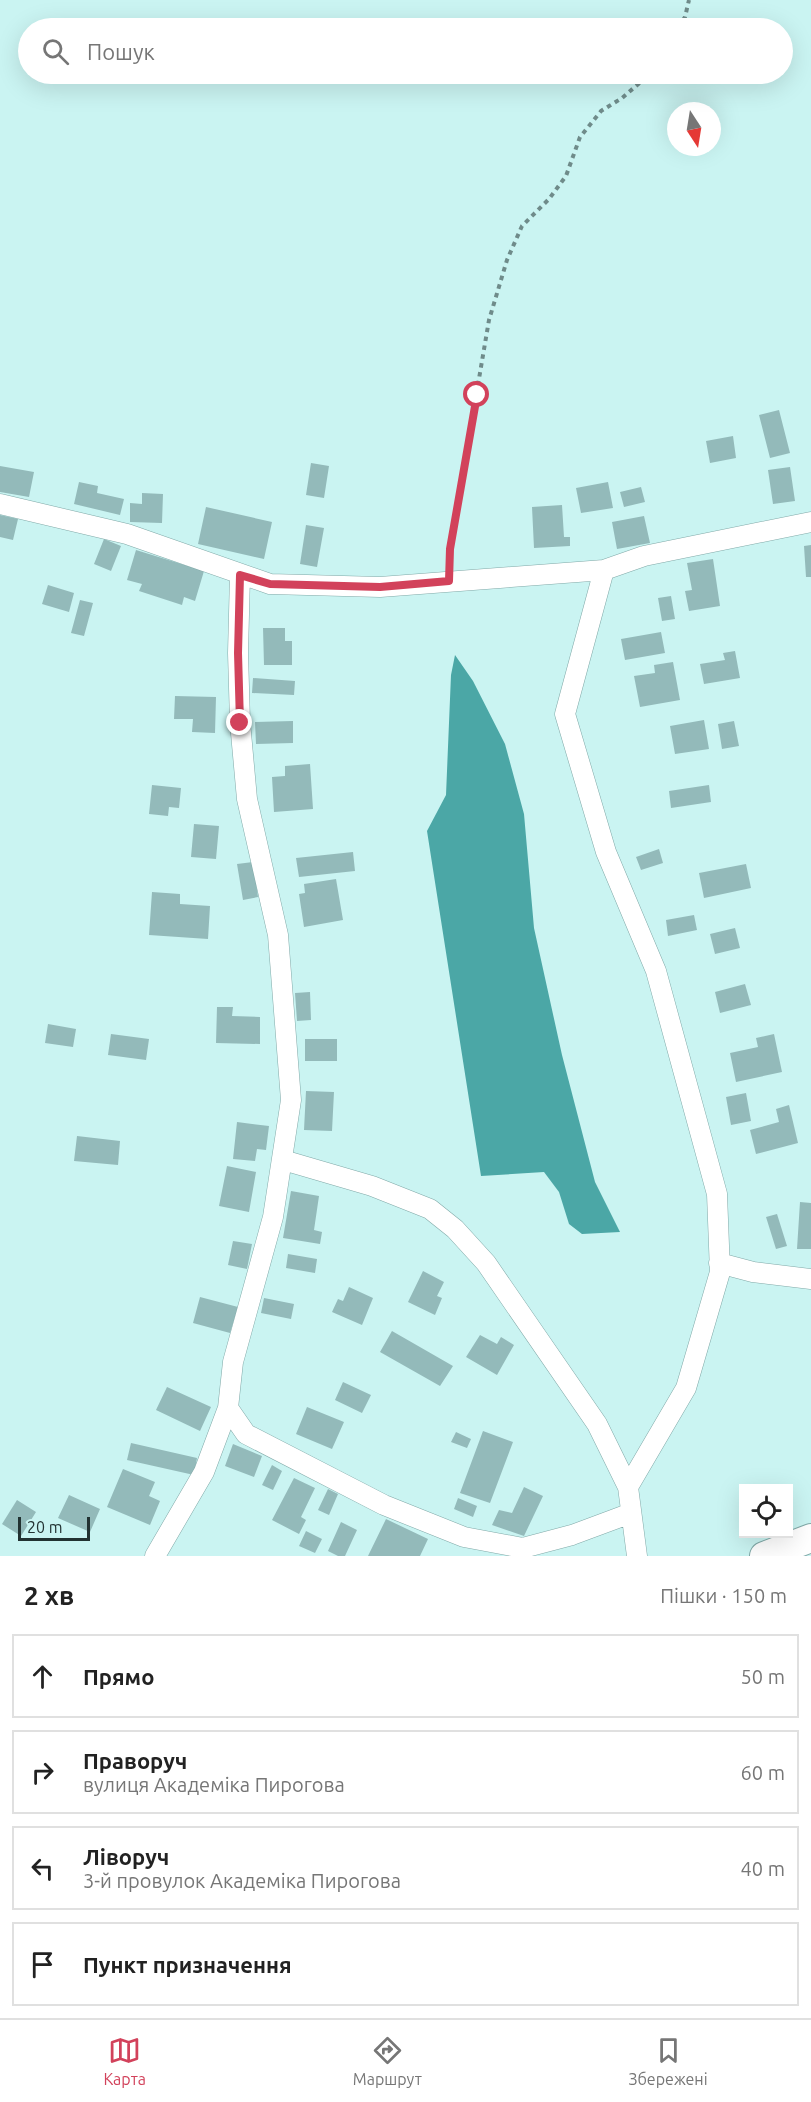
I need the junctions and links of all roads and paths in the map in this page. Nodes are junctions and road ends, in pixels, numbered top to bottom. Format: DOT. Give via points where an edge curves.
graph roads {
  1 [pos="689,0"];
  2 [pos="684,18"];
  3 [pos="638,84"];
  4 [pos="0,504"];
  5 [pos="811,522"];
  6 [pos="604,570"];
  7 [pos="240,575"];
  8 [pos="449,581"];
  9 [pos="283,1160"];
  10 [pos="719,1263"];
  11 [pos="811,1279"];
  12 [pos="228,1408"];
  13 [pos="628,1487"];
  14 [pos="631,1513"];
  15 [pos="811,1538"];
  16 [pos="155,1556"];
  17 [pos="637,1556"];
  18 [pos="764,1556"];
  1 -- 2 [label="path"];
  3 -- 8 [label="path" via="601,111 580,137 566,176 522,226 507,261 489,320 450,549"];
  4 -- 7 [label="street" via="127,534"];
  5 -- 6 [label="street" via="644,556"];
  6 -- 8 [label="street"];
  6 -- 10 [label="street" via="565,714 606,852 659,982 717,1194"];
  7 -- 8 [label="street" via="270,584 380,587"];
  7 -- 9 [label="street" via="238,653 247,799 278,935 291,1100"];
  9 -- 12 [label="street" via="273,1217 233,1362"];
  9 -- 13 [label="street" via="372,1186 430,1209 455,1229 486,1263 597,1424"];
  10 -- 11 [label="street" via="753,1272"];
  10 -- 13 [label="street" via="720,1272 686,1388"];
  12 -- 14 [label="street" via="246,1434 384,1505 464,1537 523,1548"];
  12 -- 16 [label="street" via="204,1472"];
  13 -- 14 [label="street"];
  14 -- 17 [label="street"];
  15 -- 18 [label="street"];
}
